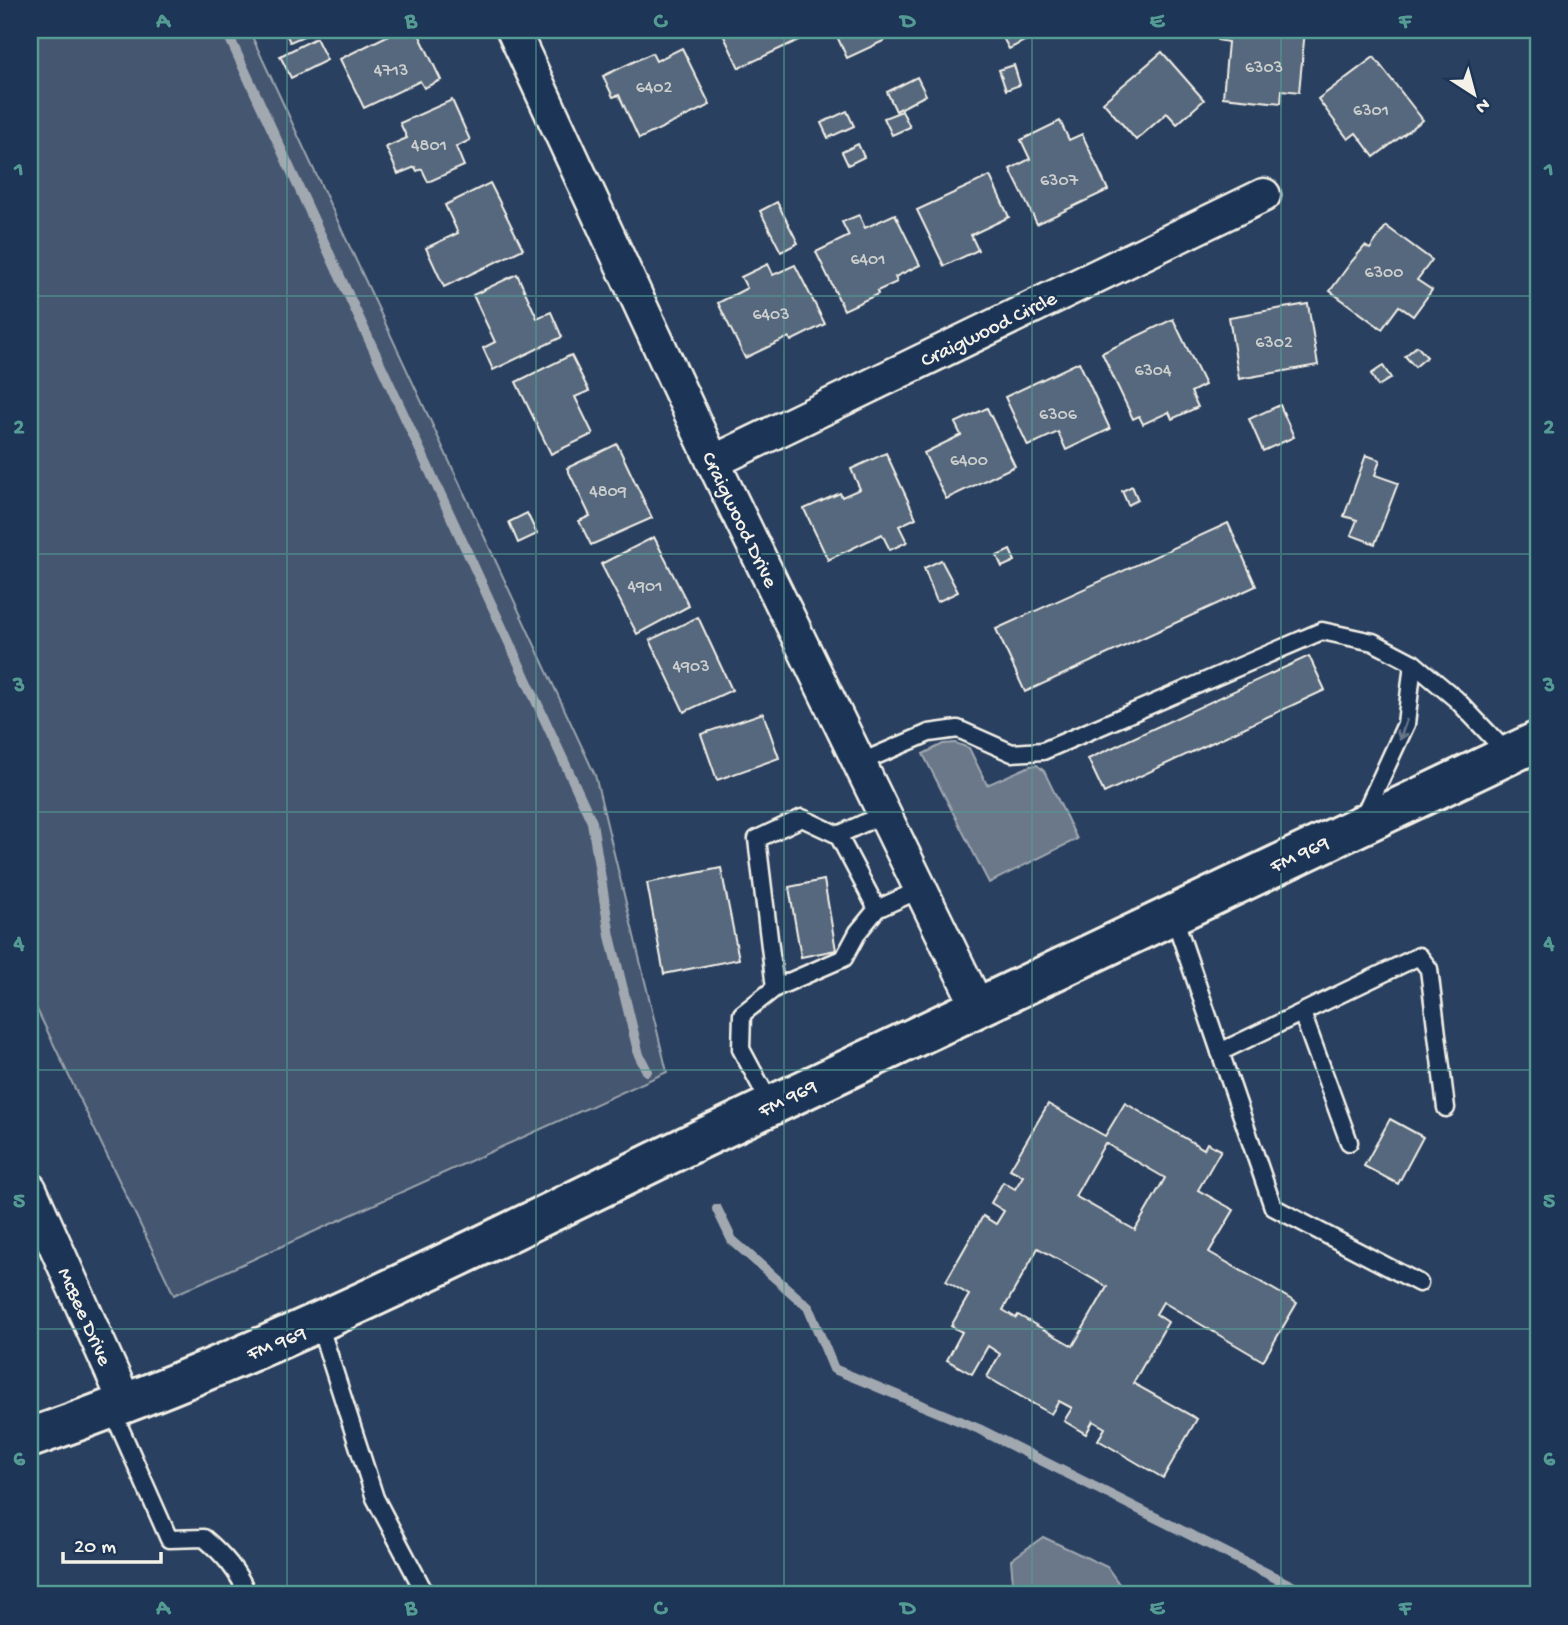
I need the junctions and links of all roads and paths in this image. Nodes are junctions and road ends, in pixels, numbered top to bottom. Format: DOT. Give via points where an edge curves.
graph roads {
  1 [pos="520,32"];
  2 [pos="1264,195"];
  3 [pos="713,461"];
  4 [pos="1413,663"];
  5 [pos="1523,748"];
  6 [pos="859,763"];
  7 [pos="884,814"];
  8 [pos="1360,824"];
  9 [pos="838,835"];
  10 [pos="921,889"];
  11 [pos="877,909"];
  12 [pos="1172,912"];
  13 [pos="775,988"];
  14 [pos="977,1005"];
  15 [pos="1302,1013"];
  16 [pos="1220,1052"];
  17 [pos="771,1105"];
  18 [pos="1446,1108"];
  19 [pos="1349,1142"];
  20 [pos="30,1189"];
  21 [pos="1419,1283"];
  22 [pos="319,1324"];
  23 [pos="119,1407"];
  24 [pos="30,1438"];
  25 [pos="248,1595"];
  26 [pos="426,1595"];
  1 -- 3 [label="street, Craigwood Drive"];
  2 -- 3 [label="street, Craigwood Circle"];
  3 -- 6 [label="street, Craigwood Drive"];
  4 -- 5 [label="lane"];
  4 -- 6 [label="lane" via="1373,642 1322,631 1043,751 1012,753 958,729 929,733"];
  4 -- 8 [label="lane, one-way" via="1406,724"];
  5 -- 8 [label="main road, FM 969 / FM 969"];
  6 -- 7 [label="street, Craigwood Drive"];
  7 -- 9 [label="lane"];
  7 -- 10 [label="street, Craigwood Drive"];
  8 -- 12 [label="main road, FM 969 / FM 969"];
  9 -- 11 [label="lane"];
  9 -- 13 [label="lane" via="802,818 757,839"];
  10 -- 11 [label="lane"];
  10 -- 14 [label="street, Craigwood Drive"];
  11 -- 13 [label="lane" via="844,958"];
  12 -- 14 [label="main road, FM 969 / FM 969"];
  12 -- 16 [label="lane"];
  13 -- 17 [label="lane" via="742,1014 741,1049"];
  14 -- 17 [label="main road, FM 969 / FM 969"];
  15 -- 16 [label="lane"];
  15 -- 18 [label="lane" via="1419,956 1429,970"];
  15 -- 19 [label="lane"];
  16 -- 21 [label="lane" via="1273,1207"];
  17 -- 22 [label="main road, FM 969 / FM 969"];
  20 -- 23 [label="street, McBee Drive"];
  22 -- 23 [label="main road, FM 969 / FM 969"];
  22 -- 26 [label="lane" via="375,1498"];
  23 -- 24 [label="main road, FM 969 / FM 969"];
  23 -- 25 [label="lane" via="169,1539 204,1538 241,1578"];
}
